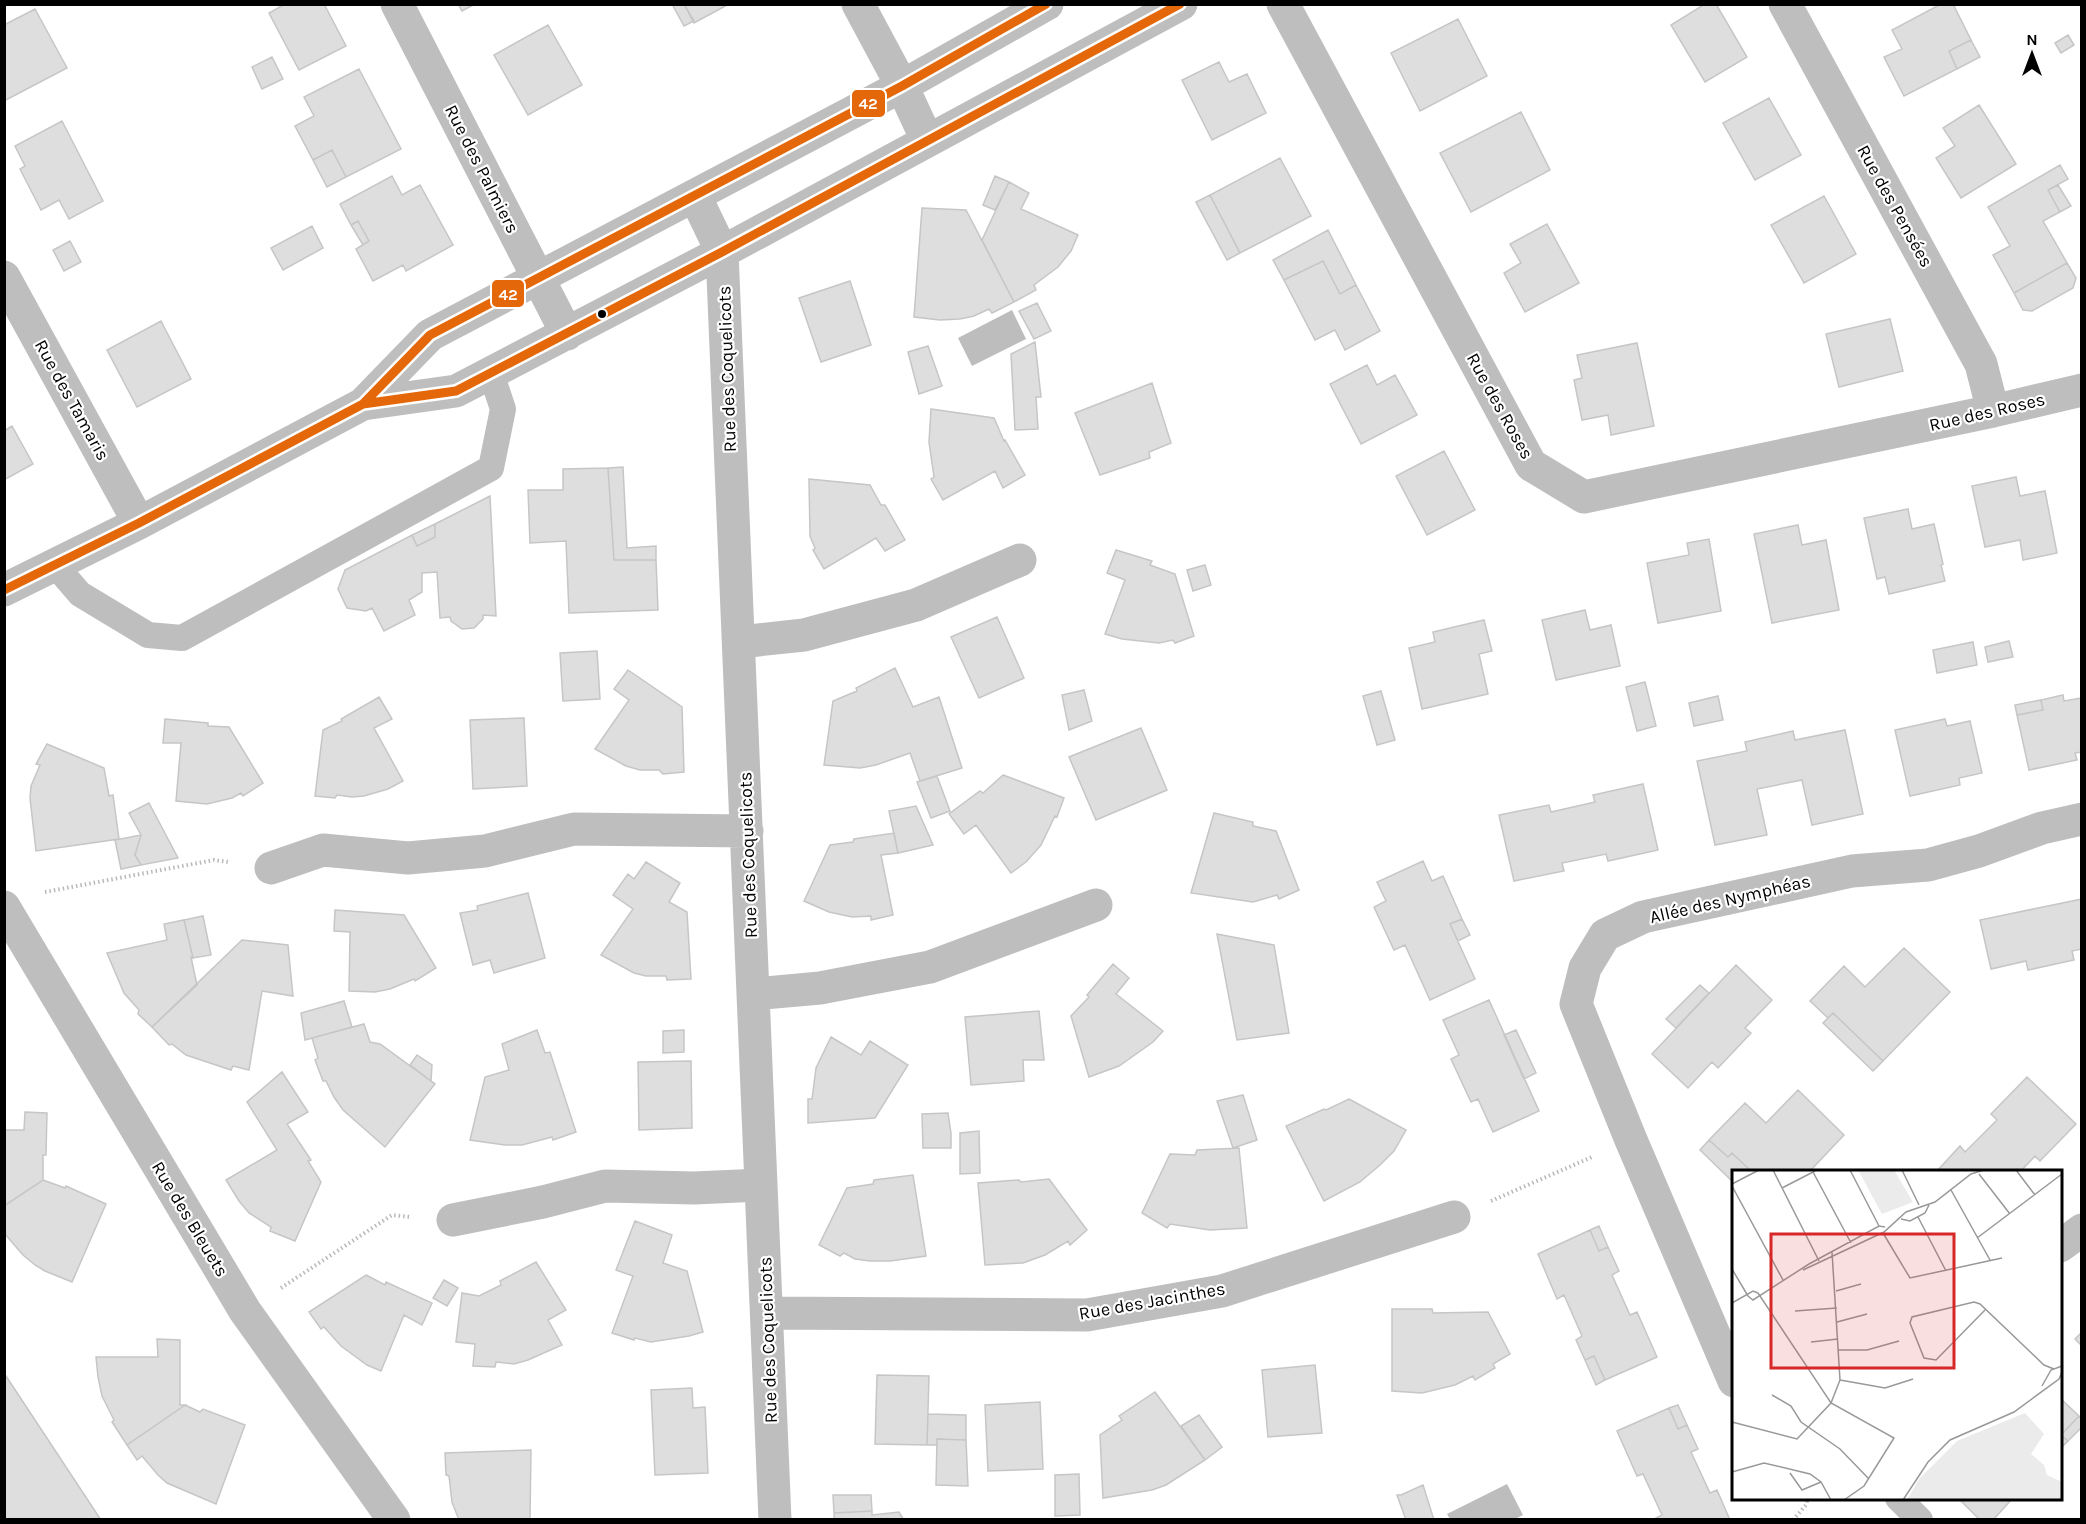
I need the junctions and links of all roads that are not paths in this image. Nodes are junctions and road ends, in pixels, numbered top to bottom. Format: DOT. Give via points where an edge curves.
graph roads {
  1 [pos="397,4"];
  2 [pos="858,4"];
  3 [pos="1047,4"];
  4 [pos="1181,4"];
  5 [pos="1283,4"];
  6 [pos="1785,4"];
  7 [pos="902,86"];
  8 [pos="927,141"];
  9 [pos="695,196"];
  10 [pos="722,252"];
  11 [pos="4,277"];
  12 [pos="539,279"];
  13 [pos="567,334"];
  14 [pos="491,373"];
  15 [pos="2082,390"];
  16 [pos="363,404"];
  17 [pos="1993,411"];
  18 [pos="139,523"];
  19 [pos="1020,560"];
  20 [pos="55,566"];
  21 [pos="4,590"];
  22 [pos="739,642"];
  23 [pos="2082,819"];
  24 [pos="747,831"];
  25 [pos="271,868"];
  26 [pos="1096,905"];
  27 [pos="4,907"];
  28 [pos="753,994"];
  29 [pos="761,1185"];
  30 [pos="1454,1217"];
  31 [pos="453,1220"];
  32 [pos="2082,1230"];
  33 [pos="2062,1245"];
  34 [pos="767,1313"];
  35 [pos="1732,1376"];
  36 [pos="1900,1500"];
  37 [pos="394,1520"];
  38 [pos="775,1520"];
  39 [pos="1920,1520"];
  1 -- 12 [label="street, Rue des Palmiers"];
  2 -- 7 [label="street"];
  3 -- 7 [label="street"];
  4 -- 8 [label="street"];
  5 -- 17 [label="street, Rue des Roses" via="1532,465 1584,497"];
  6 -- 17 [label="street, Rue des Pensées" via="1981,364"];
  7 -- 8 [label="street"];
  7 -- 9 [label="street"];
  8 -- 10 [label="street"];
  9 -- 10 [label="street, Rue des Coquelicots"];
  9 -- 12 [label="street"];
  10 -- 13 [label="street"];
  10 -- 22 [label="street, Rue des Coquelicots"];
  11 -- 18 [label="street, Rue des Tamaris"];
  12 -- 13 [label="street, Rue des Palmiers"];
  12 -- 16 [label="street" via="430,335"];
  13 -- 14 [label="street"];
  14 -- 16 [label="street" via="456,391"];
  14 -- 20 [label="lane" via="503,409 491,468 182,638 148,635 80,594"];
  15 -- 17 [label="street, Rue des Roses"];
  16 -- 18 [label="street"];
  18 -- 20 [label="street"];
  19 -- 22 [label="street" via="916,605 804,635"];
  20 -- 21 [label="street"];
  22 -- 24 [label="street, Rue des Coquelicots"];
  23 -- 35 [label="street, Allée des Nymphéas" via="1928,865 1852,871 1643,917 1605,935 1585,968 1576,1004"];
  24 -- 25 [label="street" via="574,829 485,851 408,858 323,850"];
  24 -- 28 [label="street, Rue des Coquelicots"];
  26 -- 28 [label="street" via="930,967 820,988"];
  27 -- 37 [label="street, Rue des Bleuets" via="245,1311"];
  28 -- 29 [label="street, Rue des Coquelicots"];
  29 -- 31 [label="street" via="605,1186"];
  29 -- 34 [label="street, Rue des Coquelicots"];
  30 -- 34 [label="street, Rue des Jacinthes" via="1222,1291 1087,1316"];
  32 -- 33 [label="street"];
  34 -- 38 [label="street, Rue des Coquelicots"];
  36 -- 39 [label="lane"];
}
